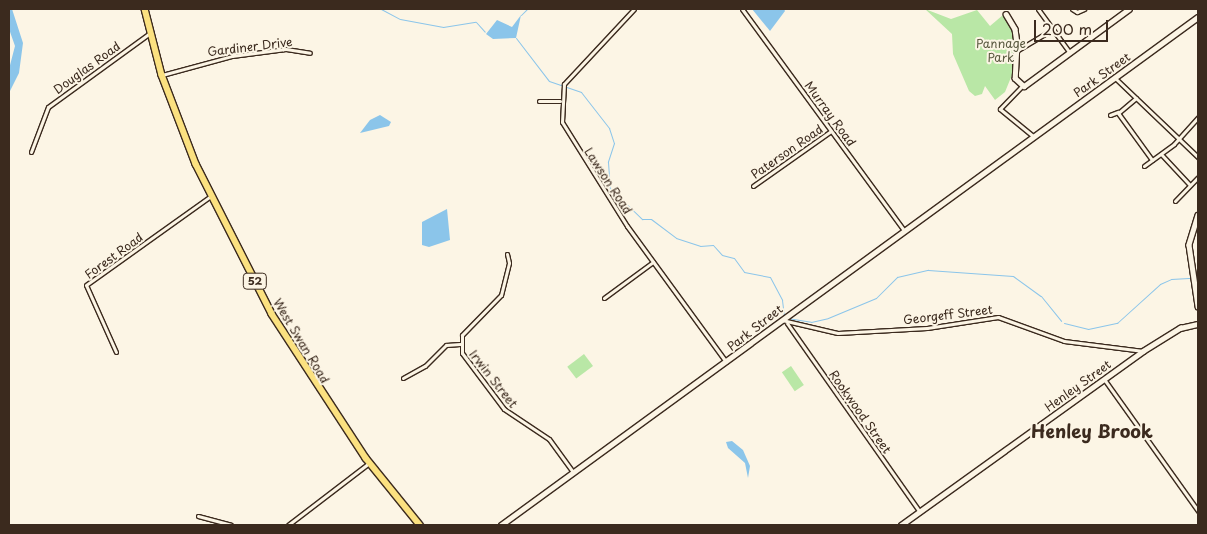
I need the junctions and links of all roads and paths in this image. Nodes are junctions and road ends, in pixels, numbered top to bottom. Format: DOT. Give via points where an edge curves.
graph roads {
  1 [pos="145,9"];
  2 [pos="634,9"];
  3 [pos="742,9"];
  4 [pos="1038,9"];
  5 [pos="1072,9"];
  6 [pos="1084,9"];
  7 [pos="1129,9"];
  8 [pos="1006,14"];
  9 [pos="1198,17"];
  10 [pos="1053,29"];
  11 [pos="150,33"];
  12 [pos="1018,50"];
  13 [pos="310,53"];
  14 [pos="1070,53"];
  15 [pos="162,75"];
  16 [pos="1114,78"];
  17 [pos="1022,86"];
  18 [pos="1136,98"];
  19 [pos="539,101"];
  20 [pos="560,101"];
  21 [pos="1118,112"];
  22 [pos="1110,115"];
  23 [pos="1198,119"];
  24 [pos="831,131"];
  25 [pos="1041,131"];
  26 [pos="1032,136"];
  27 [pos="1179,139"];
  28 [pos="1021,145"];
  29 [pos="31,152"];
  30 [pos="1161,154"];
  31 [pos="1198,157"];
  32 [pos="1152,160"];
  33 [pos="1144,166"];
  34 [pos="1198,177"];
  35 [pos="1190,185"];
  36 [pos="753,186"];
  37 [pos="211,196"];
  38 [pos="1176,201"];
  39 [pos="1198,216"];
  40 [pos="904,230"];
  41 [pos="507,254"];
  42 [pos="653,262"];
  43 [pos="604,298"];
  44 [pos="1198,306"];
  45 [pos="781,320"];
  46 [pos="787,323"];
  47 [pos="1198,324"];
  48 [pos="460,344"];
  49 [pos="1143,351"];
  50 [pos="116,352"];
  51 [pos="726,363"];
  52 [pos="402,378"];
  53 [pos="1104,379"];
  54 [pos="369,462"];
  55 [pos="573,473"];
  56 [pos="1198,510"];
  57 [pos="920,512"];
  58 [pos="198,516"];
  59 [pos="230,525"];
  60 [pos="288,525"];
  61 [pos="420,525"];
  62 [pos="501,525"];
  63 [pos="901,525"];
  1 -- 11 [label="main road, West Swan Road / 52"];
  2 -- 20 [label="street, Lawson Road" via="574,70 564,84"];
  3 -- 24 [label="street, Murray Road"];
  4 -- 10 [label="street"];
  5 -- 6 [label="street" via="1077,12"];
  7 -- 14 [label="street"];
  8 -- 12 [label="street" via="1015,29"];
  9 -- 16 [label="street, Park Street"];
  10 -- 12 [label="street"];
  10 -- 14 [label="street"];
  11 -- 15 [label="main road, West Swan Road / 52"];
  11 -- 29 [label="street, Douglas Road" via="48,107"];
  12 -- 17 [label="street" via="1015,78"];
  13 -- 15 [label="street, Gardiner Drive" via="286,49 232,56"];
  14 -- 17 [label="street"];
  15 -- 37 [label="main road, West Swan Road / 52"];
  16 -- 18 [label="street"];
  16 -- 25 [label="street, Park Street"];
  17 -- 26 [label="street" via="1000,109"];
  18 -- 21 [label="street"];
  18 -- 27 [label="street"];
  19 -- 20 [label="street"];
  20 -- 42 [label="street, Lawson Road" via="565,130"];
  21 -- 22 [label="street"];
  21 -- 32 [label="street"];
  23 -- 27 [label="street"];
  24 -- 36 [label="street, Paterson Road"];
  24 -- 40 [label="street, Murray Road"];
  25 -- 26 [label="street, Park Street"];
  25 -- 28 [label="street, Park Street"];
  26 -- 28 [label="street, Park Street"];
  27 -- 30 [label="street"];
  27 -- 31 [label="street"];
  28 -- 40 [label="street, Park Street"];
  30 -- 32 [label="street"];
  30 -- 35 [label="street"];
  32 -- 33 [label="street"];
  34 -- 35 [label="street"];
  35 -- 38 [label="street"];
  37 -- 50 [label="street, Forest Road" via="86,286"];
  37 -- 54 [label="main road, West Swan Road / 52" via="286,337"];
  39 -- 44 [label="street" via="1189,246"];
  40 -- 45 [label="street, Park Street"];
  41 -- 48 [label="street, Irwin Street" via="509,264 501,295 468,327"];
  42 -- 43 [label="street"];
  42 -- 51 [label="street, Lawson Road"];
  45 -- 46 [label="street, Georgeff Street"];
  45 -- 51 [label="street, Park Street"];
  46 -- 49 [label="street, Georgeff Street" via="838,333 928,328 998,317 1064,341"];
  46 -- 57 [label="street, Rookwood Street"];
  47 -- 49 [label="street, Henley Street" via="1180,328"];
  48 -- 52 [label="street" via="446,345 426,366"];
  48 -- 55 [label="street, Irwin Street" via="467,362 504,409 549,439"];
  49 -- 53 [label="street, Henley Street"];
  51 -- 55 [label="street, Park Street"];
  53 -- 56 [label="street"];
  53 -- 57 [label="street, Henley Street"];
  54 -- 60 [label="street"];
  54 -- 61 [label="main road, West Swan Road / 52"];
  55 -- 62 [label="street, Park Street"];
  57 -- 63 [label="street, Henley Street"];
  58 -- 59 [label="street"];
}
